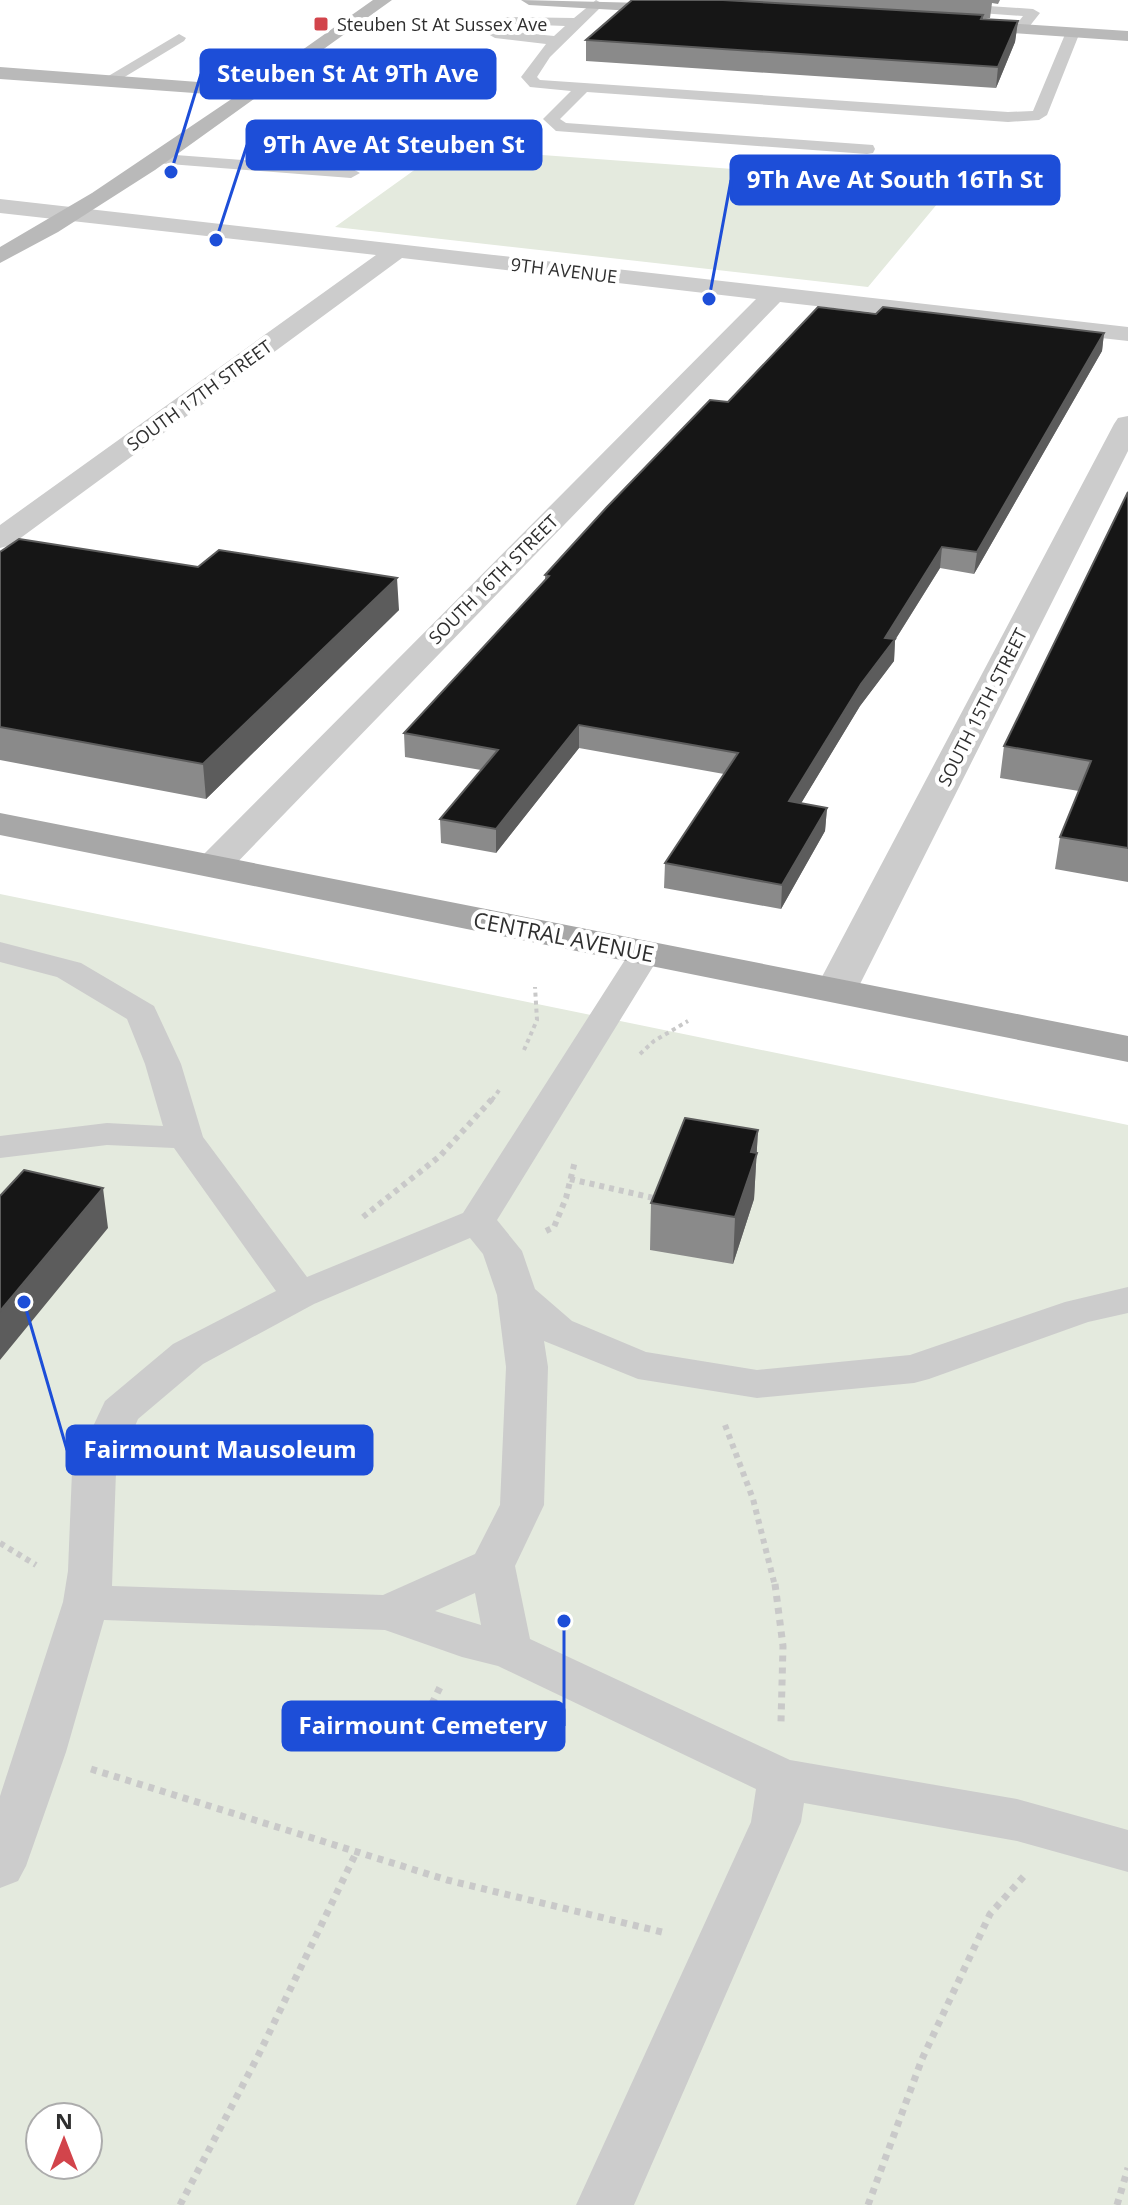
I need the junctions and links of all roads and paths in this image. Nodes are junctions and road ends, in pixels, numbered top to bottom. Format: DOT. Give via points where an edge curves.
graph roads {
  1 [pos="384,0"];
  2 [pos="529,0"];
  3 [pos="596,4"];
  4 [pos="926,6"];
  5 [pos="706,10"];
  6 [pos="578,22"];
  7 [pos="942,24"];
  8 [pos="1020,29"];
  9 [pos="1073,32"];
  10 [pos="1128,36"];
  11 [pos="179,38"];
  12 [pos="558,41"];
  13 [pos="0,73"];
  14 [pos="108,81"];
  15 [pos="584,87"];
  16 [pos="253,92"];
  17 [pos="867,149"];
  18 [pos="162,159"];
  19 [pos="351,173"];
  20 [pos="0,206"];
  21 [pos="76,214"];
  22 [pos="397,251"];
  23 [pos="0,256"];
  24 [pos="774,294"];
  25 [pos="1128,334"];
  26 [pos="1128,424"];
  27 [pos="0,539"];
  28 [pos="0,824"];
  29 [pos="214,865"];
  30 [pos="0,952"];
  31 [pos="646,952"];
  32 [pos="535,987"];
  33 [pos="836,990"];
  34 [pos="688,1021"];
  35 [pos="1128,1049"];
  36 [pos="637,1057"];
  37 [pos="519,1060"];
  38 [pos="502,1085"];
  39 [pos="185,1138"];
  40 [pos="0,1147"];
  41 [pos="577,1155"];
  42 [pos="570,1179"];
  43 [pos="669,1201"];
  44 [pos="490,1236"];
  45 [pos="373,1265"];
  46 [pos="300,1295"];
  47 [pos="517,1295"];
  48 [pos="1128,1300"];
  49 [pos="705,1376"];
  50 [pos="492,1566"];
  51 [pos="86,1602"];
  52 [pos="387,1613"];
  53 [pos="462,1639"];
  54 [pos="509,1650"];
  55 [pos="411,1747"];
  56 [pos="41,1752"];
  57 [pos="782,1779"];
  58 [pos="1128,1851"];
  59 [pos="356,1853"];
  60 [pos="0,1866"];
  61 [pos="1032,1867"];
  62 [pos="720,1946"];
  63 [pos="1128,2168"];
  64 [pos="180,2205"];
  65 [pos="605,2205"];
  66 [pos="868,2205"];
  67 [pos="1117,2205"];
  1 -- 16 [label="main road"];
  2 -- 3 [label="main road"];
  3 -- 5 [label="main road"];
  3 -- 6 [label="lane"];
  4 -- 8 [label="lane" via="1033,13"];
  6 -- 12 [label="lane"];
  6 -- 12 [label="lane" via="510,20 495,34"];
  7 -- 8 [label="main road"];
  8 -- 9 [label="main road"];
  9 -- 10 [label="main road"];
  9 -- 15 [label="lane" via="1039,115"];
  11 -- 14 [label="lane"];
  12 -- 15 [label="lane" via="529,77 535,84"];
  13 -- 14 [label="main road"];
  14 -- 16 [label="main road"];
  15 -- 17 [label="lane" via="551,119 562,128"];
  16 -- 18 [label="main road"];
  18 -- 19 [label="lane"];
  18 -- 21 [label="main road"];
  20 -- 21 [label="street, 9TH AVENUE"];
  21 -- 22 [label="street, 9TH AVENUE"];
  21 -- 23 [label="main road"];
  22 -- 24 [label="street, 9TH AVENUE"];
  22 -- 27 [label="street, SOUTH 17TH STREET"];
  24 -- 25 [label="street, 9TH AVENUE"];
  24 -- 29 [label="street, SOUTH 16TH STREET"];
  26 -- 33 [label="street, SOUTH 15TH STREET"];
  28 -- 29 [label="main road, CENTRAL AVENUE"];
  29 -- 31 [label="main road, CENTRAL AVENUE"];
  30 -- 39 [label="lane" via="69,970 142,1013"];
  31 -- 33 [label="main road, CENTRAL AVENUE"];
  31 -- 44 [label="lane"];
  32 -- 37 [label="path" via="539,1013"];
  33 -- 35 [label="main road, CENTRAL AVENUE"];
  34 -- 36 [label="path"];
  38 -- 45 [label="path" via="456,1143 368,1210 362,1219"];
  39 -- 40 [label="lane" via="107,1134"];
  39 -- 46 [label="lane"];
  41 -- 42 [label="path"];
  42 -- 43 [label="path"];
  42 -- 44 [label="path" via="554,1227"];
  44 -- 45 [label="lane"];
  44 -- 47 [label="lane"];
  45 -- 46 [label="lane"];
  46 -- 51 [label="lane" via="188,1354 120,1411 94,1471"];
  47 -- 49 [label="lane" via="558,1331 638,1365"];
  47 -- 50 [label="lane" via="527,1367 522,1505"];
  48 -- 49 [label="lane" via="1079,1311 914,1369 757,1384"];
  49 -- 57 [label="path" via="747,1484 773,1584 782,1633"];
  50 -- 52 [label="lane"];
  50 -- 54 [label="lane"];
  51 -- 52 [label="lane"];
  51 -- 56 [label="lane"];
  52 -- 53 [label="lane"];
  53 -- 54 [label="lane"];
  53 -- 55 [label="path"];
  54 -- 57 [label="lane"];
  56 -- 59 [label="path"];
  56 -- 60 [label="lane"];
  57 -- 58 [label="lane" via="1017,1820"];
  57 -- 62 [label="lane" via="776,1822"];
  59 -- 62 [label="path"];
  59 -- 64 [label="path"];
  61 -- 66 [label="path" via="990,1914 922,2059"];
  62 -- 65 [label="lane"];
  63 -- 67 [label="path"];
}
